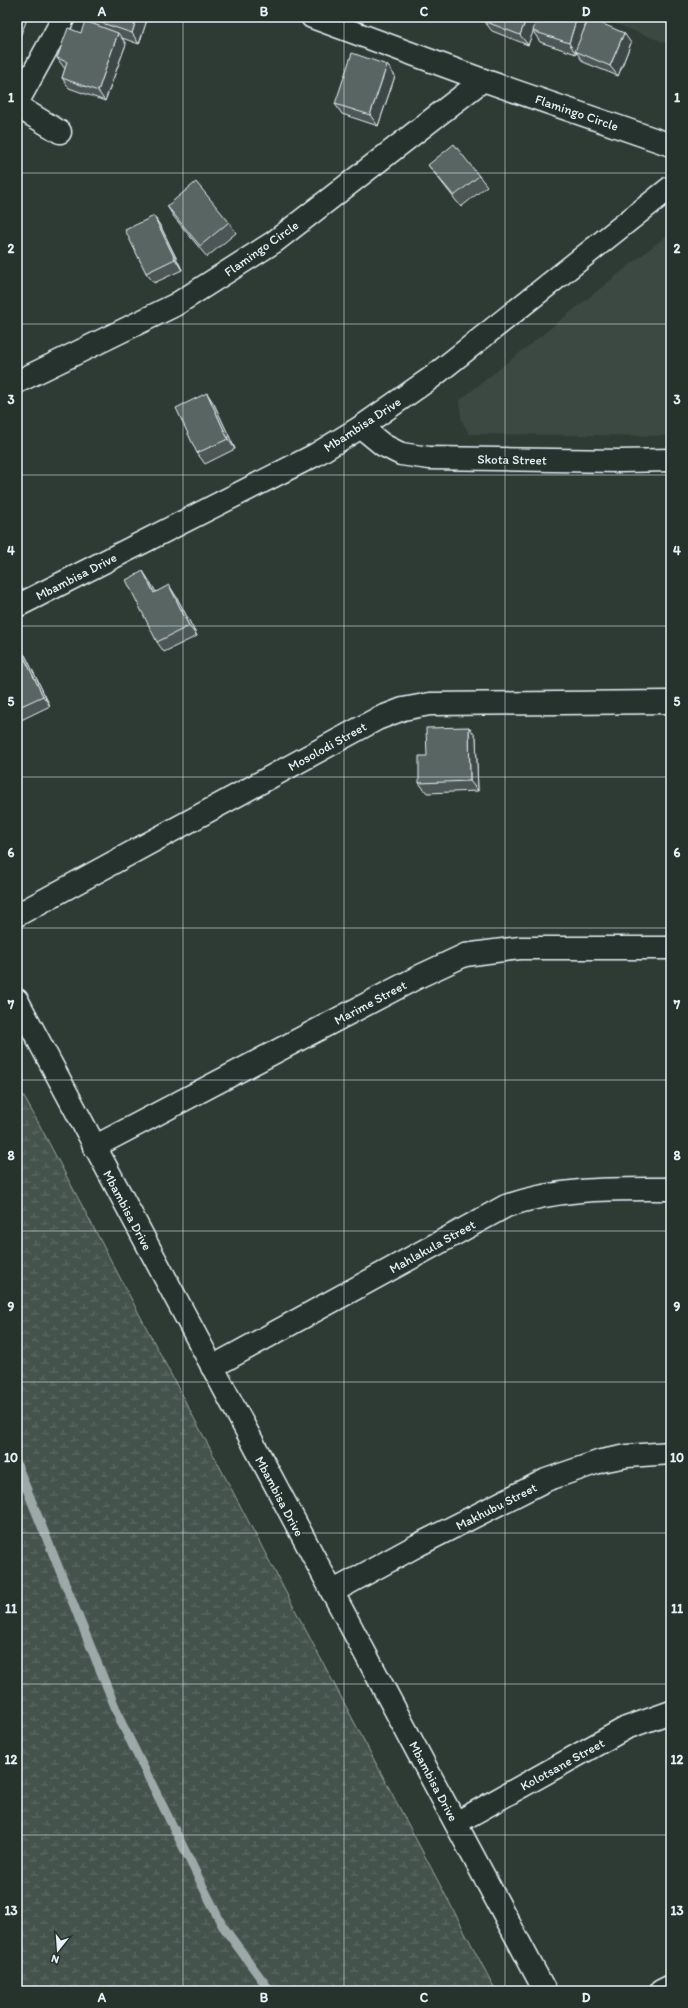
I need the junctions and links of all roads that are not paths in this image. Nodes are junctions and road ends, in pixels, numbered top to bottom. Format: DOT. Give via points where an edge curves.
graph roads {
  1 [pos="64,17"];
  2 [pos="312,17"];
  3 [pos="483,80"];
  4 [pos="17,104"];
  5 [pos="60,132"];
  6 [pos="671,145"];
  7 [pos="671,187"];
  8 [pos="17,382"];
  9 [pos="361,427"];
  10 [pos="671,460"];
  11 [pos="17,606"];
  12 [pos="671,702"];
  13 [pos="17,915"];
  14 [pos="671,948"];
  15 [pos="17,1000"];
  16 [pos="94,1147"];
  17 [pos="671,1189"];
  18 [pos="212,1367"];
  19 [pos="671,1453"];
  20 [pos="332,1592"];
  21 [pos="671,1712"];
  22 [pos="456,1823"];
  23 [pos="671,1986"];
  24 [pos="545,1991"];
  25 [pos="661,1991"];
  1 -- 4 [label="street"];
  2 -- 3 [label="street, Flamingo Circle"];
  3 -- 6 [label="street, Flamingo Circle"];
  3 -- 8 [label="street, Flamingo Circle" via="274,242 175,305"];
  4 -- 5 [label="street"];
  7 -- 9 [label="street, Mbambisa Drive" via="430,378"];
  9 -- 10 [label="street, Skota Street" via="383,445 401,454 429,458"];
  9 -- 11 [label="street, Mbambisa Drive" via="308,458"];
  12 -- 13 [label="street, Mosolodi Street" via="430,704 403,709 377,719"];
  14 -- 16 [label="street, Marime Street" via="520,948 465,955 420,976"];
  15 -- 16 [label="street, Mbambisa Drive"];
  16 -- 18 [label="street, Mbambisa Drive"];
  17 -- 18 [label="street, Mahlakula Street" via="553,1193 531,1197 506,1206"];
  18 -- 20 [label="street, Mbambisa Drive"];
  19 -- 20 [label="street, Makhubu Street" via="600,1461 546,1480"];
  20 -- 22 [label="street, Mbambisa Drive"];
  21 -- 22 [label="street, Kolotsane Street" via="626,1728"];
  22 -- 24 [label="street, Mbambisa Drive"];
  23 -- 25 [label="street"];
}
